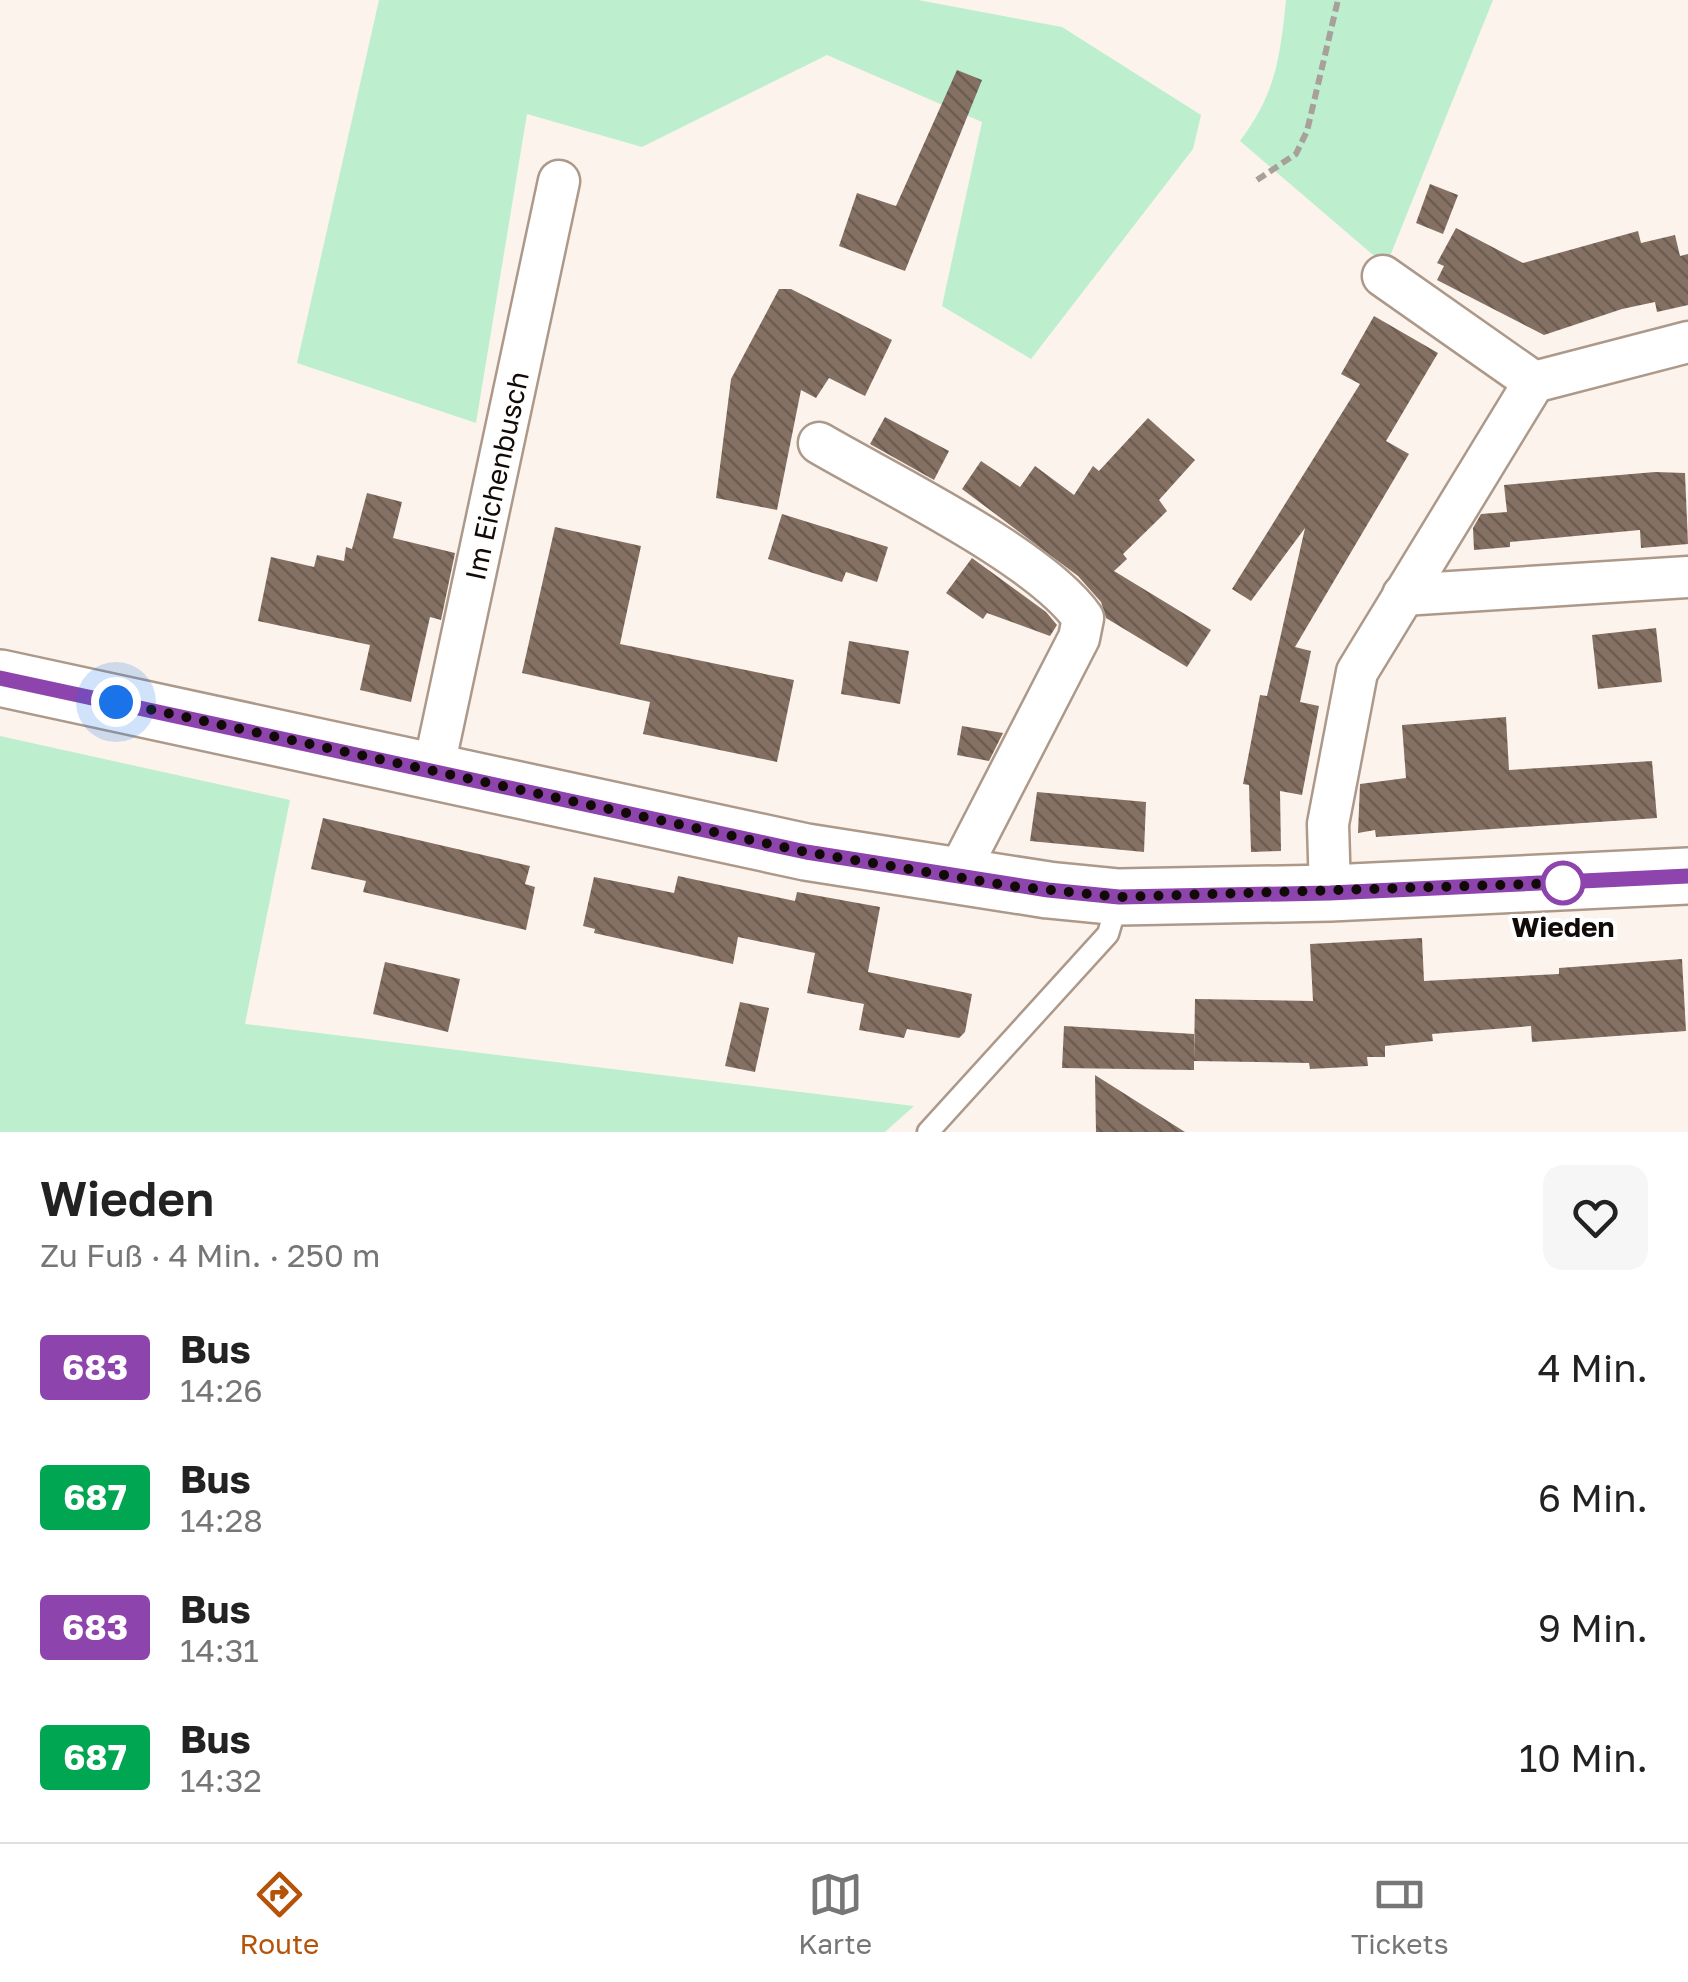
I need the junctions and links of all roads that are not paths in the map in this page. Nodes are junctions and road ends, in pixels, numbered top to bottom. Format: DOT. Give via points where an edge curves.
graph roads {
  1 [pos="559,180"];
  2 [pos="1383,276"];
  3 [pos="1688,342"];
  4 [pos="1534,382"];
  5 [pos="818,443"];
  6 [pos="1688,577"];
  7 [pos="1402,594"];
  8 [pos="0,678"];
  9 [pos="433,772"];
  10 [pos="1688,876"];
  11 [pos="956,878"];
  12 [pos="1330,893"];
  13 [pos="1119,897"];
  14 [pos="928,1132"];
  1 -- 9 [label="street, Im Eichenbusch"];
  2 -- 4 [label="street"];
  3 -- 4 [label="street"];
  4 -- 7 [label="street"];
  5 -- 11 [label="street" via="1026,565 1083,618"];
  6 -- 7 [label="street"];
  7 -- 12 [label="street" via="1356,672 1346,712 1328,824"];
  8 -- 9 [label="main road"];
  9 -- 11 [label="main road"];
  10 -- 12 [label="main road"];
  11 -- 13 [label="main road"];
  12 -- 13 [label="main road"];
  13 -- 14 [label="lane" via="1108,934"];
}
